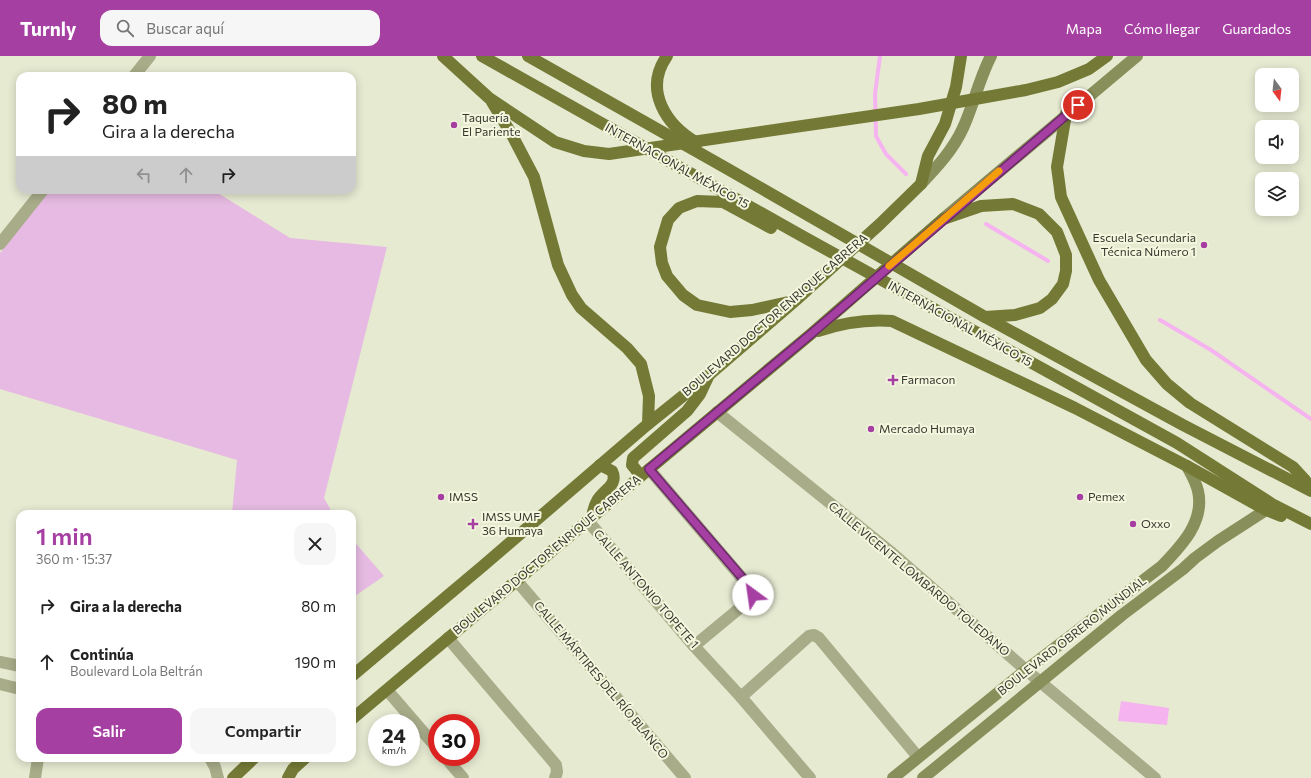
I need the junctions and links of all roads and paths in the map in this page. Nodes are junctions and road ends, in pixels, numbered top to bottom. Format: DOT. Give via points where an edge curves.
graph roads {
  1 [pos="150,56"];
  2 [pos="442,56"];
  3 [pos="482,56"];
  4 [pos="528,56"];
  5 [pos="667,56"];
  6 [pos="961,56"];
  7 [pos="991,56"];
  8 [pos="1107,56"];
  9 [pos="1137,56"];
  10 [pos="137,72"];
  11 [pos="489,98"];
  12 [pos="1066,114"];
  13 [pos="726,168"];
  14 [pos="921,184"];
  15 [pos="40,194"];
  16 [pos="943,219"];
  17 [pos="802,236"];
  18 [pos="0,244"];
  19 [pos="796,300"];
  20 [pos="985,317"];
  21 [pos="811,334"];
  22 [pos="710,374"];
  23 [pos="718,412"];
  24 [pos="648,424"];
  25 [pos="600,465"];
  26 [pos="1187,466"];
  27 [pos="645,472"];
  28 [pos="1311,491"];
  29 [pos="1266,510"];
  30 [pos="1295,516"];
  31 [pos="590,519"];
  32 [pos="1311,524"];
  33 [pos="517,581"];
  34 [pos="448,638"];
  35 [pos="694,646"];
  36 [pos="0,662"];
  37 [pos="16,665"];
  38 [pos="1026,670"];
  39 [pos="356,673"];
  40 [pos="1040,682"];
  41 [pos="0,684"];
  42 [pos="16,688"];
  43 [pos="387,690"];
  44 [pos="741,697"];
  45 [pos="356,716"];
  46 [pos="428,738"];
  47 [pos="918,757"];
  48 [pos="37,762"];
  49 [pos="212,762"];
  50 [pos="250,762"];
  51 [pos="301,762"];
  52 [pos="453,766"];
  53 [pos="35,778"];
  54 [pos="218,778"];
  55 [pos="233,778"];
  56 [pos="288,778"];
  57 [pos="463,778"];
  58 [pos="555,778"];
  59 [pos="685,778"];
  60 [pos="810,778"];
  61 [pos="894,778"];
  62 [pos="923,778"];
  63 [pos="1155,778"];
  1 -- 10 [label="street"];
  2 -- 11 [label="main road"];
  3 -- 17 [label="main road, INTERNACIONAL MÉXICO 15"];
  4 -- 13 [label="main road, INTERNACIONAL MÉXICO 15"];
  5 -- 13 [label="main road" via="662,62 657,87 664,113 671,123 714,154"];
  6 -- 14 [label="main road" via="956,87 945,124 928,156"];
  7 -- 14 [label="street" via="981,76 963,129 943,160"];
  8 -- 11 [label="main road" via="1089,69 1058,82 1026,90 911,110 609,154 584,151 555,142"];
  9 -- 12 [label="street"];
  11 -- 24 [label="main road" via="534,177 558,265 572,295 581,308 628,348 641,364 649,396"];
  12 -- 16 [label="street"];
  12 -- 28 [label="main road" via="1057,167 1061,197 1099,280 1146,360 1167,384 1190,403 1293,467 1306,480"];
  13 -- 20 [label="main road, INTERNACIONAL MÉXICO 15"];
  14 -- 19 [label="main road, BOULEVARD DOCTOR ENRIQUE CABRERA"];
  15 -- 18 [label="street"];
  16 -- 20 [label="main road" via="980,206 1013,204 1039,214 1057,232 1066,255 1066,271 1063,284 1052,299 1040,308 1022,313"];
  16 -- 21 [label="main road, BOULEVARD DOCTOR ENRIQUE CABRERA"];
  17 -- 19 [label="main road" via="778,232 723,202 697,201 679,208 668,220 660,247 667,276 683,295 697,305 730,312"];
  17 -- 30 [label="main road, INTERNACIONAL MÉXICO 15" via="1177,443"];
  19 -- 22 [label="main road, BOULEVARD DOCTOR ENRIQUE CABRERA"];
  20 -- 28 [label="main road, INTERNACIONAL MÉXICO 15" via="1183,425"];
  21 -- 23 [label="main road, BOULEVARD DOCTOR ENRIQUE CABRERA"];
  21 -- 26 [label="main road" via="836,325 876,319 892,321 1028,385"];
  22 -- 24 [label="main road, BOULEVARD DOCTOR ENRIQUE CABRERA"];
  22 -- 27 [label="main road" via="700,394 687,411 633,458 632,465"];
  23 -- 27 [label="main road, BOULEVARD DOCTOR ENRIQUE CABRERA"];
  23 -- 38 [label="street, CALLE VICENTE LOMBARDO TOLEDANO" via="892,553"];
  24 -- 25 [label="main road, BOULEVARD DOCTOR ENRIQUE CABRERA"];
  25 -- 31 [label="main road" via="612,471 614,480 596,502"];
  25 -- 39 [label="main road, BOULEVARD DOCTOR ENRIQUE CABRERA"];
  26 -- 29 [label="main road"];
  26 -- 38 [label="street, BOULEVARD OBRERO MUNDIAL" via="1198,492 1199,502 1194,524 1187,537 1162,566"];
  27 -- 31 [label="main road, BOULEVARD DOCTOR ENRIQUE CABRERA"];
  27 -- 35 [label="street" via="753,591 752,598"];
  29 -- 30 [label="main road" via="1284,517"];
  29 -- 40 [label="street, BOULEVARD OBRERO MUNDIAL" via="1195,558"];
  30 -- 32 [label="main road, INTERNACIONAL MÉXICO 15"];
  31 -- 33 [label="main road, BOULEVARD DOCTOR ENRIQUE CABRERA"];
  31 -- 35 [label="street, CALLE ANTONIO TOPETE 1"];
  33 -- 34 [label="main road, BOULEVARD DOCTOR ENRIQUE CABRERA"];
  33 -- 59 [label="street, CALLE MÁRTIRES DEL RÍO BLANCO"];
  34 -- 43 [label="main road, BOULEVARD DOCTOR ENRIQUE CABRERA"];
  34 -- 58 [label="street" via="556,764"];
  35 -- 44 [label="street, CALLE ANTONIO TOPETE 1"];
  36 -- 37 [label="street"];
  38 -- 40 [label="street, CALLE VICENTE LOMBARDO TOLEDANO"];
  38 -- 47 [label="street, BOULEVARD OBRERO MUNDIAL"];
  40 -- 62 [label="street, BOULEVARD OBRERO MUNDIAL"];
  40 -- 63 [label="street, CALLE VICENTE LOMBARDO TOLEDANO"];
  41 -- 42 [label="street"];
  43 -- 45 [label="main road, BOULEVARD DOCTOR ENRIQUE CABRERA"];
  43 -- 46 [label="street"];
  44 -- 47 [label="street" via="809,636 814,635"];
  44 -- 60 [label="street, CALLE ANTONIO TOPETE 1"];
  47 -- 61 [label="street, BOULEVARD OBRERO MUNDIAL"];
  48 -- 53 [label="street"];
  49 -- 54 [label="street"];
  50 -- 55 [label="main road"];
  51 -- 56 [label="main road"];
  52 -- 57 [label="street"];
}
